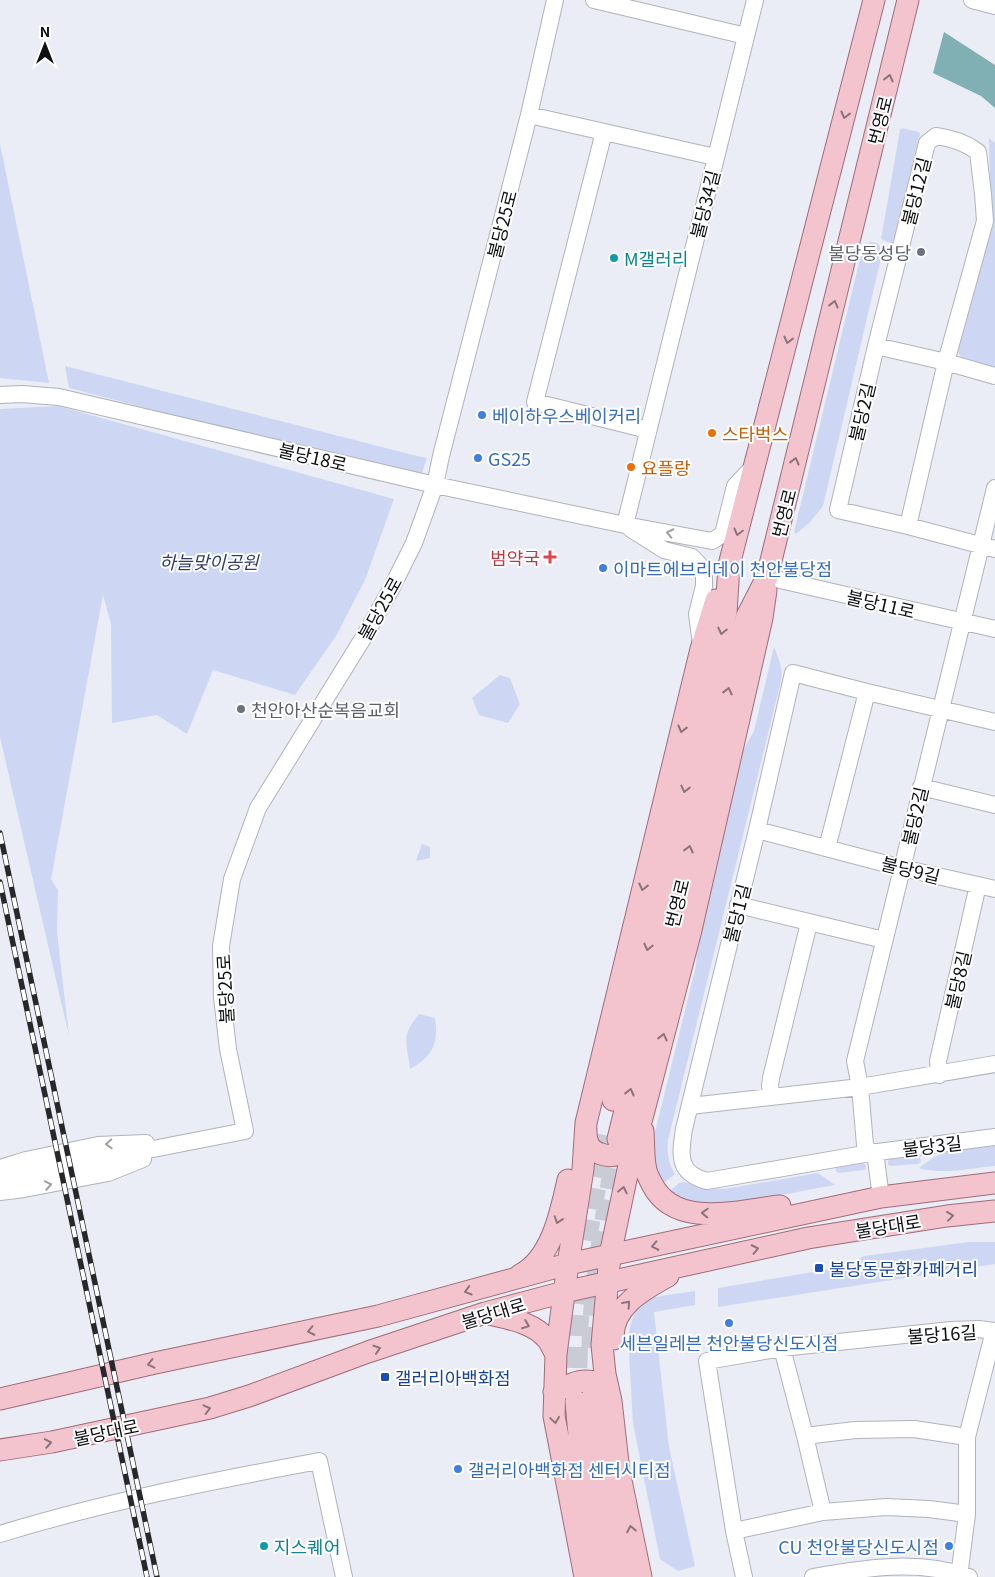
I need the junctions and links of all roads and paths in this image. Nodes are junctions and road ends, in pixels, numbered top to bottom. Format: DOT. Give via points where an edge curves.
graph roads {
  1 [pos="555,0"];
  2 [pos="594,0"];
  3 [pos="755,0"];
  4 [pos="874,0"];
  5 [pos="908,0"];
  6 [pos="972,0"];
  7 [pos="995,6"];
  8 [pos="746,36"];
  9 [pos="528,115"];
  10 [pos="604,132"];
  11 [pos="715,157"];
  12 [pos="876,346"];
  13 [pos="946,362"];
  14 [pos="995,376"];
  15 [pos="0,396"];
  16 [pos="648,430"];
  17 [pos="756,463"];
  18 [pos="435,484"];
  19 [pos="995,488"];
  20 [pos="625,525"];
  21 [pos="908,526"];
  22 [pos="988,547"];
  23 [pos="729,565"];
  24 [pos="767,577"];
  25 [pos="962,621"];
  26 [pos="995,629"];
  27 [pos="701,649"];
  28 [pos="867,692"];
  29 [pos="941,708"];
  30 [pos="995,722"];
  31 [pos="921,786"];
  32 [pos="995,805"];
  33 [pos="757,830"];
  34 [pos="827,848"];
  35 [pos="902,868"];
  36 [pos="978,885"];
  37 [pos="995,889"];
  38 [pos="738,904"];
  39 [pos="809,923"];
  40 [pos="884,940"];
  41 [pos="995,1064"];
  42 [pos="939,1075"];
  43 [pos="860,1087"];
  44 [pos="772,1097"];
  45 [pos="690,1106"];
  46 [pos="586,1123"];
  47 [pos="625,1132"];
  48 [pos="995,1137"];
  49 [pos="176,1146"];
  50 [pos="872,1152"];
  51 [pos="0,1168"];
  52 [pos="0,1179"];
  53 [pos="995,1183"];
  54 [pos="0,1192"];
  55 [pos="881,1197"];
  56 [pos="840,1206"];
  57 [pos="995,1212"];
  58 [pos="610,1255"];
  59 [pos="708,1260"];
  60 [pos="568,1264"];
  61 [pos="515,1278"];
  62 [pos="607,1283"];
  63 [pos="564,1292"];
  64 [pos="485,1313"];
  65 [pos="782,1348"];
  66 [pos="556,1354"];
  67 [pos="554,1392"];
  68 [pos="0,1399"];
  69 [pos="611,1401"];
  70 [pos="805,1436"];
  71 [pos="967,1437"];
  72 [pos="0,1450"];
  73 [pos="823,1512"];
  74 [pos="967,1514"];
  75 [pos="734,1531"];
  76 [pos="0,1534"];
  77 [pos="638,1567"];
  78 [pos="582,1571"];
  79 [pos="963,1576"];
  80 [pos="344,1577"];
  81 [pos="605,1577"];
  82 [pos="622,1577"];
  83 [pos="649,1577"];
  84 [pos="744,1577"];
  85 [pos="813,1577"];
  1 -- 9 [label="street, 불당25로"];
  2 -- 8 [label="street"];
  3 -- 8 [label="street, 불당34길"];
  4 -- 17 [label="main road, 번영로, one-way"];
  24 -- 5 [label="main road, 번영로, one-way"];
  6 -- 7 [label="street"];
  8 -- 11 [label="street, 불당34길"];
  9 -- 10 [label="street"];
  9 -- 18 [label="street, 불당25로"];
  10 -- 11 [label="street"];
  10 -- 16 [label="street" via="535,402"];
  11 -- 16 [label="street, 불당34길"];
  12 -- 13 [label="street"];
  12 -- 13 [label="street, 불당12길" via="927,143 936,136 949,138 978,152 984,221"];
  12 -- 21 [label="street, 불당2길" via="838,510"];
  13 -- 14 [label="street"];
  13 -- 21 [label="street, 불당12길"];
  15 -- 18 [label="street, 불당18로" via="59,397"];
  16 -- 20 [label="street, 불당34길"];
  17 -- 20 [label="street, 불당18로, one-way" via="735,486 722,534 712,541"];
  17 -- 23 [label="main road, 번영로, one-way"];
  18 -- 20 [label="street, 불당18로"];
  18 -- 49 [label="street, 불당25로" via="414,543 390,591 258,808 232,879 221,946 222,997 228,1049 245,1131"];
  19 -- 22 [label="street, 불당2길"];
  20 -- 27 [label="street" via="664,550 692,557 704,570 704,586 697,614"];
  21 -- 22 [label="street, 불당2길"];
  22 -- 25 [label="street, 불당2길"];
  23 -- 27 [label="main road"];
  23 -- 47 [label="main road, 번영로, one-way" via="726,613"];
  24 -- 25 [label="street, 불당11로"];
  47 -- 24 [label="main road, one-way" via="693,921 762,618"];
  47 -- 24 [label="main road, 번영로, one-way" via="747,616"];
  25 -- 26 [label="street, 불당11로"];
  25 -- 29 [label="street, 불당2길"];
  27 -- 46 [label="main road, one-way"];
  28 -- 29 [label="street, 불당1길"];
  28 -- 33 [label="street, 불당1길" via="793,673"];
  28 -- 34 [label="street"];
  29 -- 30 [label="street, 불당1길"];
  29 -- 31 [label="street, 불당2길"];
  31 -- 32 [label="street"];
  31 -- 35 [label="street, 불당2길"];
  33 -- 34 [label="street, 불당9길"];
  33 -- 38 [label="street, 불당1길"];
  34 -- 35 [label="street, 불당9길"];
  35 -- 36 [label="street, 불당9길"];
  35 -- 40 [label="street, 불당2길"];
  36 -- 37 [label="street, 불당9길"];
  36 -- 42 [label="street, 불당8길" via="938,1061"];
  38 -- 39 [label="street"];
  38 -- 45 [label="street, 불당1길"];
  39 -- 40 [label="street"];
  39 -- 44 [label="street" via="771,1078"];
  40 -- 43 [label="street, 불당2길" via="855,1061"];
  41 -- 42 [label="street"];
  42 -- 43 [label="street"];
  43 -- 44 [label="street"];
  43 -- 50 [label="street, 불당2길" via="866,1145"];
  44 -- 45 [label="street"];
  45 -- 50 [label="street, 불당1길" via="680,1156 686,1171 707,1181"];
  46 -- 47 [label="main road" via="587,1142 591,1149 602,1155 620,1153 630,1145"];
  46 -- 60 [label="main road" via="583,1169"];
  46 -- 61 [label="main road, one-way" via="579,1136 552,1238 528,1271"];
  56 -- 47 [label="main road, one-way" via="809,1204 700,1214 670,1206 656,1191"];
  58 -- 47 [label="main road, one-way" via="620,1205"];
  48 -- 50 [label="street, 불당3길"];
  49 -- 51 [label="street, one-way" via="107,1144"];
  49 -- 52 [label="street"];
  54 -- 49 [label="street, one-way" via="108,1174"];
  50 -- 55 [label="street, 불당2길"];
  53 -- 55 [label="main road, 불당대로"];
  55 -- 56 [label="main road, 불당대로"];
  56 -- 58 [label="main road, 불당대로, one-way"];
  59 -- 57 [label="main road, 불당대로, one-way" via="808,1238 947,1216"];
  58 -- 60 [label="main road, 불당대로"];
  58 -- 62 [label="main road"];
  59 -- 62 [label="main road, 불당대로"];
  69 -- 59 [label="main road, one-way" via="613,1333 618,1314 633,1297 661,1280"];
  60 -- 61 [label="main road, 불당대로"];
  60 -- 63 [label="main road"];
  61 -- 68 [label="main road, 불당대로, one-way" via="370,1318"];
  62 -- 63 [label="main road, 불당대로"];
  62 -- 69 [label="main road" via="602,1345"];
  63 -- 64 [label="main road, 불당대로"];
  63 -- 66 [label="main road"];
  64 -- 66 [label="main road, one-way" via="534,1328 548,1340"];
  72 -- 64 [label="main road, 불당대로, one-way" via="210,1408"];
  65 -- 70 [label="street"];
  65 -- 71 [label="street, 불당16길" via="950,1330 994,1331"];
  65 -- 75 [label="street, 불당16길" via="708,1355"];
  66 -- 67 [label="main road"];
  67 -- 69 [label="main road" via="588,1380 602,1384"];
  67 -- 78 [label="main road, one-way" via="554,1416"];
  77 -- 69 [label="main road, one-way" via="619,1471"];
  70 -- 71 [label="street" via="855,1430 914,1429"];
  70 -- 73 [label="street"];
  71 -- 74 [label="street, 불당16길"];
  73 -- 74 [label="street" via="886,1507"];
  73 -- 75 [label="street"];
  74 -- 79 [label="street, 불당16길"];
  75 -- 84 [label="street, 불당16길"];
  76 -- 80 [label="street" via="213,1481 319,1461"];
  77 -- 83 [label="street"];
  79 -- 85 [label="street" via="927,1568 881,1567"];
  81 -- 82 [label="main road" via="581,1457 583,1400"];
}
